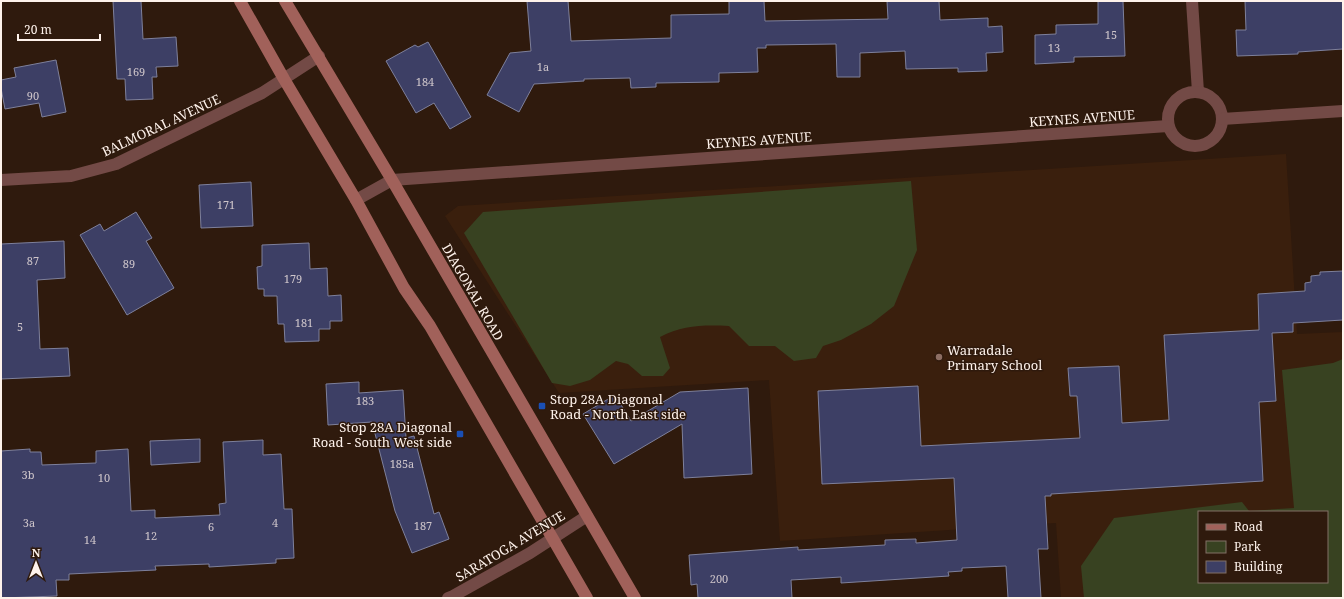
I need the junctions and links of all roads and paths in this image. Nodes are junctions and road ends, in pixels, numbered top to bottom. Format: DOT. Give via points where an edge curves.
graph roads {
  1 [pos="240,1"];
  2 [pos="285,1"];
  3 [pos="1192,1"];
  4 [pos="319,56"];
  5 [pos="284,79"];
  6 [pos="1198,92"];
  7 [pos="1343,112"];
  8 [pos="1222,119"];
  9 [pos="1168,126"];
  10 [pos="1,180"];
  11 [pos="392,180"];
  12 [pos="356,200"];
  13 [pos="587,516"];
  14 [pos="553,539"];
  15 [pos="448,598"];
  16 [pos="587,598"];
  17 [pos="635,598"];
  1 -- 5 [label="main road"];
  2 -- 4 [label="main road, DIAGONAL ROAD"];
  3 -- 6 [label="street"];
  4 -- 5 [label="street, BALMORAL AVENUE"];
  4 -- 11 [label="main road, DIAGONAL ROAD"];
  5 -- 10 [label="street, BALMORAL AVENUE" via="262,93 116,164 71,176"];
  5 -- 12 [label="main road"];
  6 -- 8 [label="street" via="1215,101 1220,108"];
  6 -- 9 [label="street" via="1189,92 1173,102 1169,110"];
  7 -- 8 [label="street"];
  8 -- 9 [label="street" via="1216,136 1197,146 1179,141"];
  9 -- 11 [label="street, KEYNES AVENUE"];
  11 -- 12 [label="street, KEYNES AVENUE"];
  11 -- 13 [label="main road, DIAGONAL ROAD"];
  12 -- 14 [label="main road" via="404,288 430,326"];
  13 -- 14 [label="street, SARATOGA AVENUE"];
  13 -- 17 [label="main road, DIAGONAL ROAD"];
  14 -- 15 [label="street, SARATOGA AVENUE"];
  14 -- 16 [label="main road"];
}
